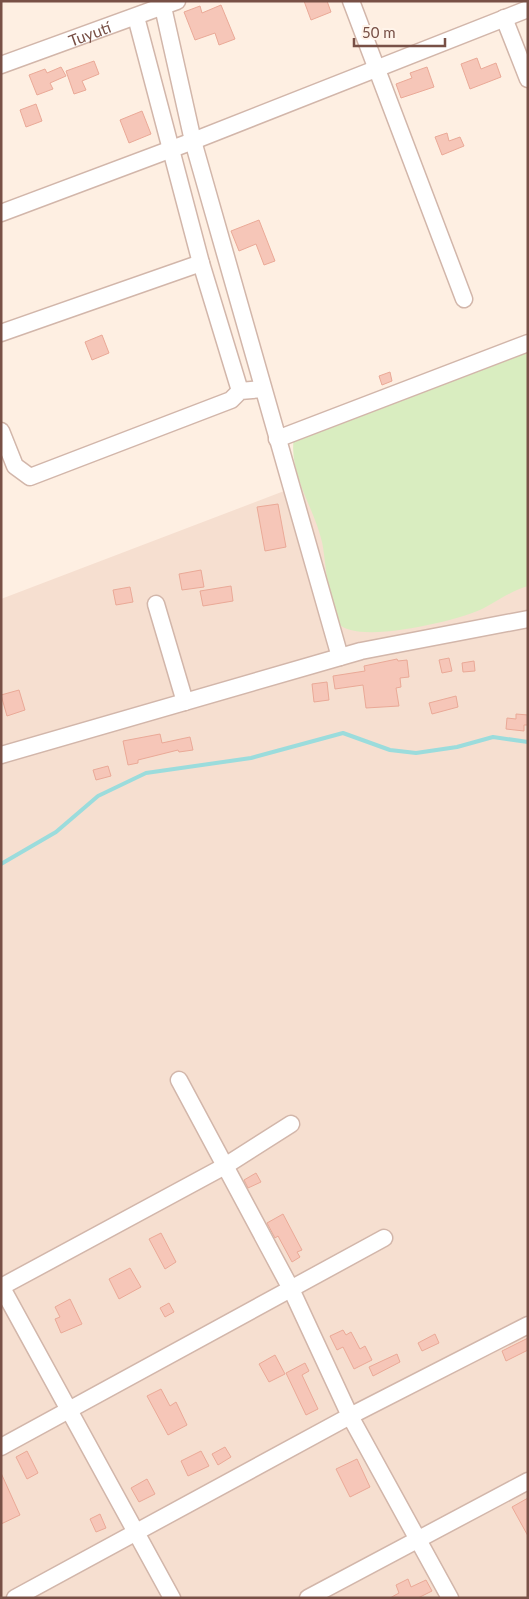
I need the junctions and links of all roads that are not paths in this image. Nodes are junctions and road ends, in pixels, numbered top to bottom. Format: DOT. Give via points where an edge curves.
graph roads {
  1 [pos="351,1"];
  2 [pos="170,4"];
  3 [pos="528,9"];
  4 [pos="136,17"];
  5 [pos="504,18"];
  6 [pos="1,65"];
  7 [pos="376,68"];
  8 [pos="528,79"];
  9 [pos="193,141"];
  10 [pos="172,148"];
  11 [pos="1,213"];
  12 [pos="200,263"];
  13 [pos="464,299"];
  14 [pos="1,333"];
  15 [pos="528,342"];
  16 [pos="263,389"];
  17 [pos="240,391"];
  18 [pos="1,431"];
  19 [pos="277,439"];
  20 [pos="156,604"];
  21 [pos="528,619"];
  22 [pos="340,657"];
  23 [pos="185,702"];
  24 [pos="1,755"];
  25 [pos="179,1080"];
  26 [pos="291,1124"];
  27 [pos="225,1166"];
  28 [pos="384,1238"];
  29 [pos="1,1287"];
  30 [pos="291,1289"];
  31 [pos="528,1325"];
  32 [pos="70,1411"];
  33 [pos="350,1416"];
  34 [pos="1,1447"];
  35 [pos="528,1481"];
  36 [pos="135,1531"];
  37 [pos="417,1539"];
  38 [pos="15,1598"];
  39 [pos="172,1598"];
  40 [pos="308,1598"];
  41 [pos="450,1598"];
  1 -- 7 [label="street"];
  2 -- 4 [label="street, Tuyutí"];
  2 -- 9 [label="street"];
  3 -- 5 [label="street"];
  4 -- 6 [label="street, Tuyutí"];
  4 -- 10 [label="street"];
  5 -- 7 [label="street"];
  5 -- 8 [label="street"];
  7 -- 9 [label="street"];
  7 -- 13 [label="street"];
  9 -- 10 [label="street"];
  9 -- 16 [label="street"];
  10 -- 11 [label="street"];
  10 -- 12 [label="street"];
  12 -- 14 [label="street"];
  12 -- 17 [label="street"];
  15 -- 19 [label="street"];
  16 -- 17 [label="street"];
  16 -- 19 [label="street"];
  17 -- 18 [label="street" via="231,400 30,477 16,466"];
  19 -- 22 [label="street"];
  20 -- 23 [label="street"];
  21 -- 22 [label="street"];
  22 -- 23 [label="street"];
  23 -- 24 [label="street"];
  25 -- 27 [label="street"];
  26 -- 27 [label="street"];
  27 -- 29 [label="street"];
  27 -- 30 [label="street"];
  28 -- 30 [label="street"];
  29 -- 32 [label="street"];
  30 -- 32 [label="street"];
  30 -- 33 [label="street"];
  31 -- 33 [label="street"];
  32 -- 34 [label="street"];
  32 -- 36 [label="street"];
  33 -- 36 [label="street"];
  33 -- 37 [label="street"];
  35 -- 37 [label="street"];
  36 -- 38 [label="street"];
  36 -- 39 [label="street"];
  37 -- 40 [label="street"];
  37 -- 41 [label="street"];
}
